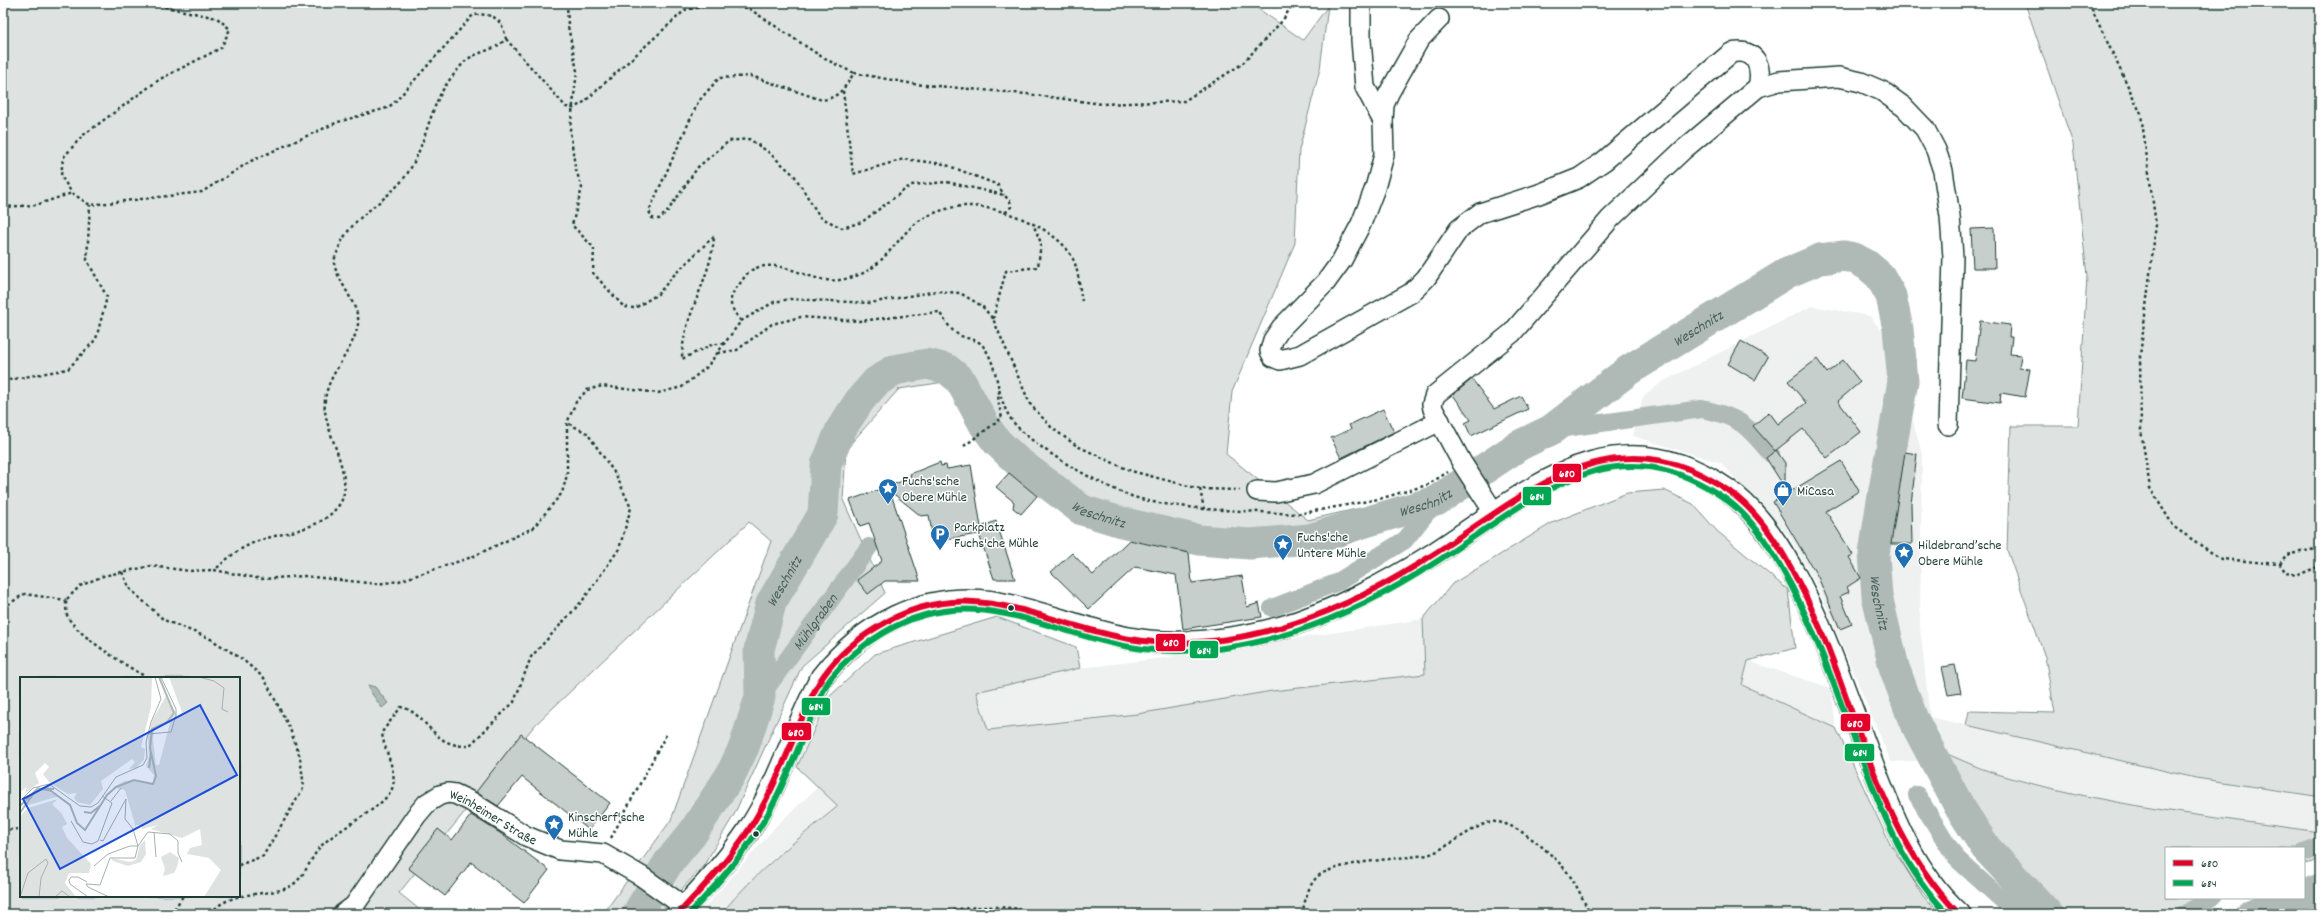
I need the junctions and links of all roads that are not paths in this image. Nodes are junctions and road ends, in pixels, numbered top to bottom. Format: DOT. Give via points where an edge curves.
graph roads {
  1 [pos="1361,3"];
  2 [pos="1439,19"];
  3 [pos="1758,86"];
  4 [pos="1383,121"];
  5 [pos="1440,420"];
  6 [pos="1948,425"];
  7 [pos="1256,491"];
  8 [pos="1495,514"];
  9 [pos="678,906"];
  10 [pos="343,914"];
  11 [pos="1959,914"];
  1 -- 4 [label="lane" via="1365,87"];
  2 -- 4 [label="lane" via="1419,40 1389,93 1384,105"];
  3 -- 4 [label="lane" via="1759,65 1755,59 1747,54 1731,53 1604,161 1579,178 1539,194 1480,212 1459,229 1426,278 1411,293 1300,354 1280,360 1273,357 1270,351 1273,340 1281,328 1326,282 1342,260 1360,224 1375,188 1384,156"];
  3 -- 5 [label="lane" via="1683,150 1610,219 1512,333 1438,391 1432,404"];
  3 -- 6 [label="lane" via="1839,77 1861,82 1882,91 1904,107 1924,129 1932,143 1942,171 1950,216 1953,257"];
  5 -- 7 [label="lane" via="1314,484 1276,492"];
  5 -- 8 [label="lane" via="1462,463"];
  8 -- 9 [label="main road" via="1429,557 1360,597 1285,626 1255,634 1185,642 1128,638 987,602 958,601 931,604 891,617 855,641 822,677 763,806 749,830"];
  8 -- 11 [label="main road" via="1539,484 1579,465 1605,458 1630,456 1669,462 1703,475 1744,503 1772,536 1806,595 1893,819 1923,872 1945,901"];
  9 -- 10 [label="lane, Weinheimer Straße" via="641,876 603,854 560,850 526,836 470,801 455,794 444,793 427,803 416,816 363,894 354,906"];
}
